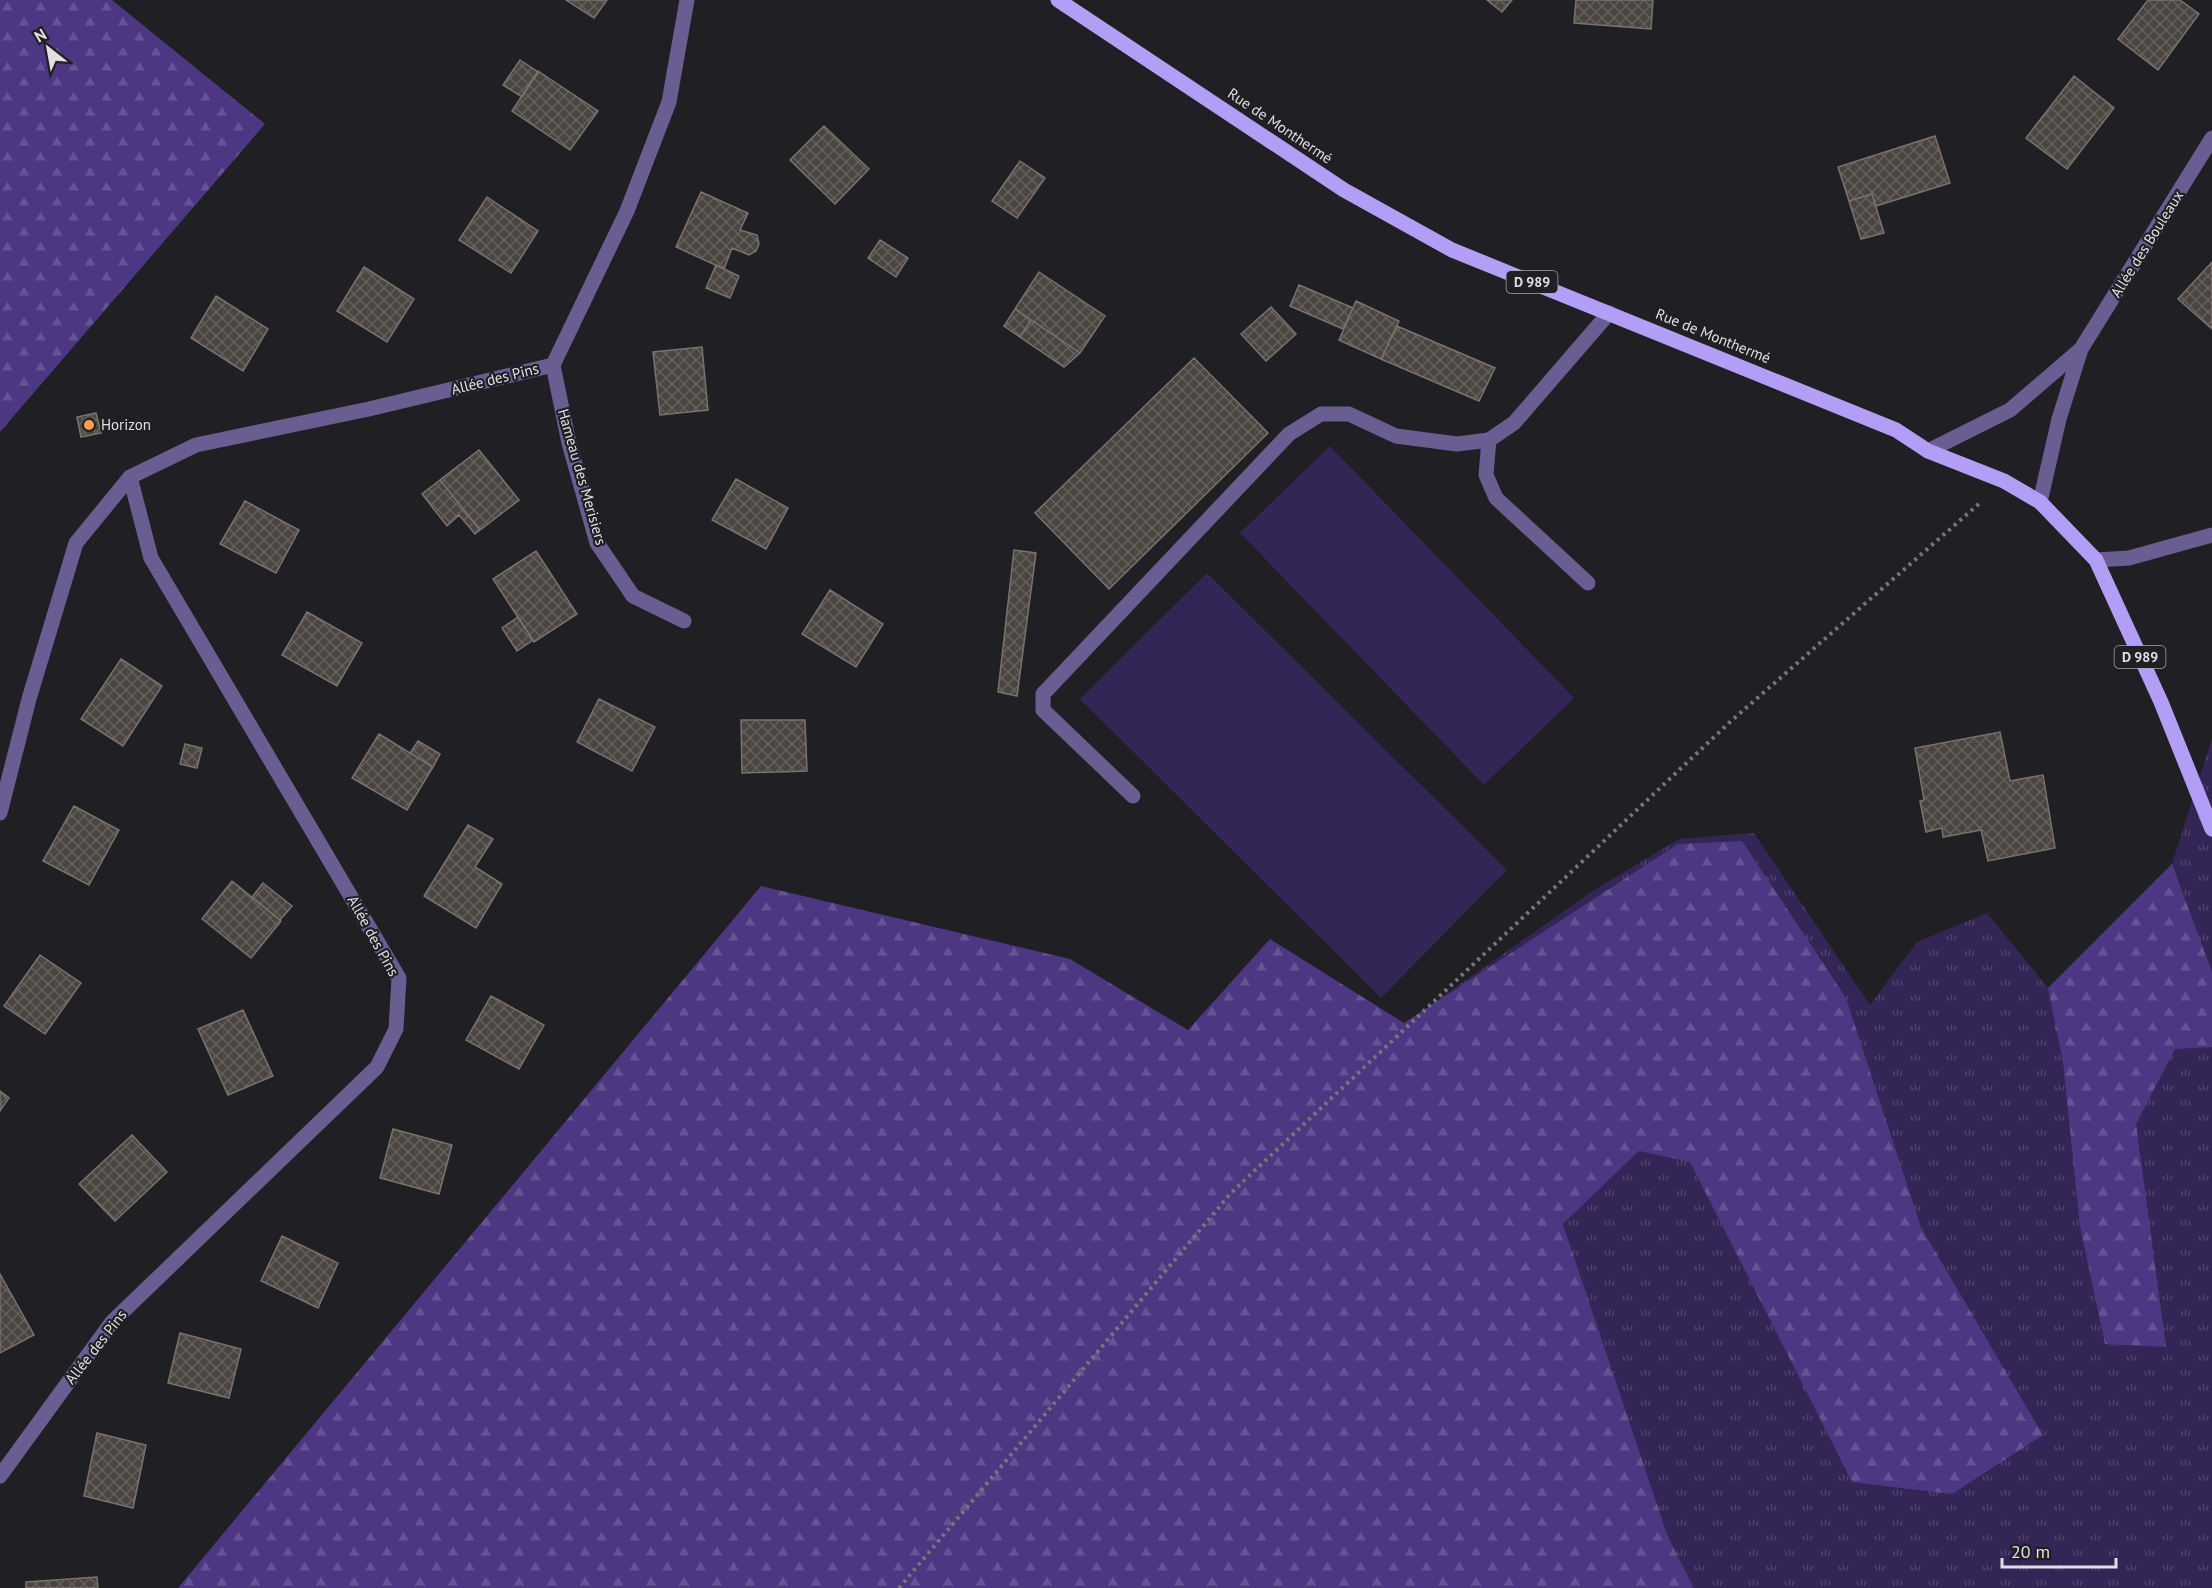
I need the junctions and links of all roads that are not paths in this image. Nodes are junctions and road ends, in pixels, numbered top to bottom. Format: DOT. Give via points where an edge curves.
graph roads {
  1 [pos="687,0"];
  2 [pos="1058,0"];
  3 [pos="2212,138"];
  4 [pos="1609,313"];
  5 [pos="2081,350"];
  6 [pos="553,365"];
  7 [pos="1489,440"];
  8 [pos="1928,452"];
  9 [pos="130,477"];
  10 [pos="2040,502"];
  11 [pos="2212,535"];
  12 [pos="2096,560"];
  13 [pos="1588,583"];
  14 [pos="684,621"];
  15 [pos="1133,796"];
  16 [pos="0,813"];
  17 [pos="2212,829"];
  18 [pos="0,1476"];
  1 -- 6 [label="street, Allée des Pins" via="669,102 627,211"];
  2 -- 4 [label="main road, Rue de Monthermé / D 989" via="1344,190 1452,250"];
  3 -- 5 [label="street, Allée des Bouleaux"];
  4 -- 7 [label="street" via="1514,423"];
  4 -- 8 [label="main road, Rue de Monthermé / D 989" via="1896,430"];
  5 -- 8 [label="street, Allée des Bouleaux" via="2010,410"];
  5 -- 10 [label="street, Allée des Bouleaux" via="2059,419"];
  6 -- 9 [label="street, Allée des Pins" via="196,445"];
  6 -- 14 [label="street, Hameau des Merisiers" via="569,443 597,543 633,596"];
  7 -- 13 [label="street" via="1486,475 1497,498"];
  7 -- 15 [label="street" via="1457,444 1396,436 1349,414 1321,414 1288,434 1043,694 1043,710"];
  8 -- 10 [label="main road, Rue de Monthermé / D 989" via="2004,481"];
  9 -- 16 [label="street, Allée des Pins" via="76,543"];
  9 -- 18 [label="street, Allée des Pins" via="152,558 399,978 396,1029 377,1067 112,1322"];
  10 -- 12 [label="main road, Rue de Monthermé / D 989"];
  11 -- 12 [label="street" via="2129,558"];
  12 -- 17 [label="main road, Rue de Monthermé / D 989" via="2161,702"];
}
